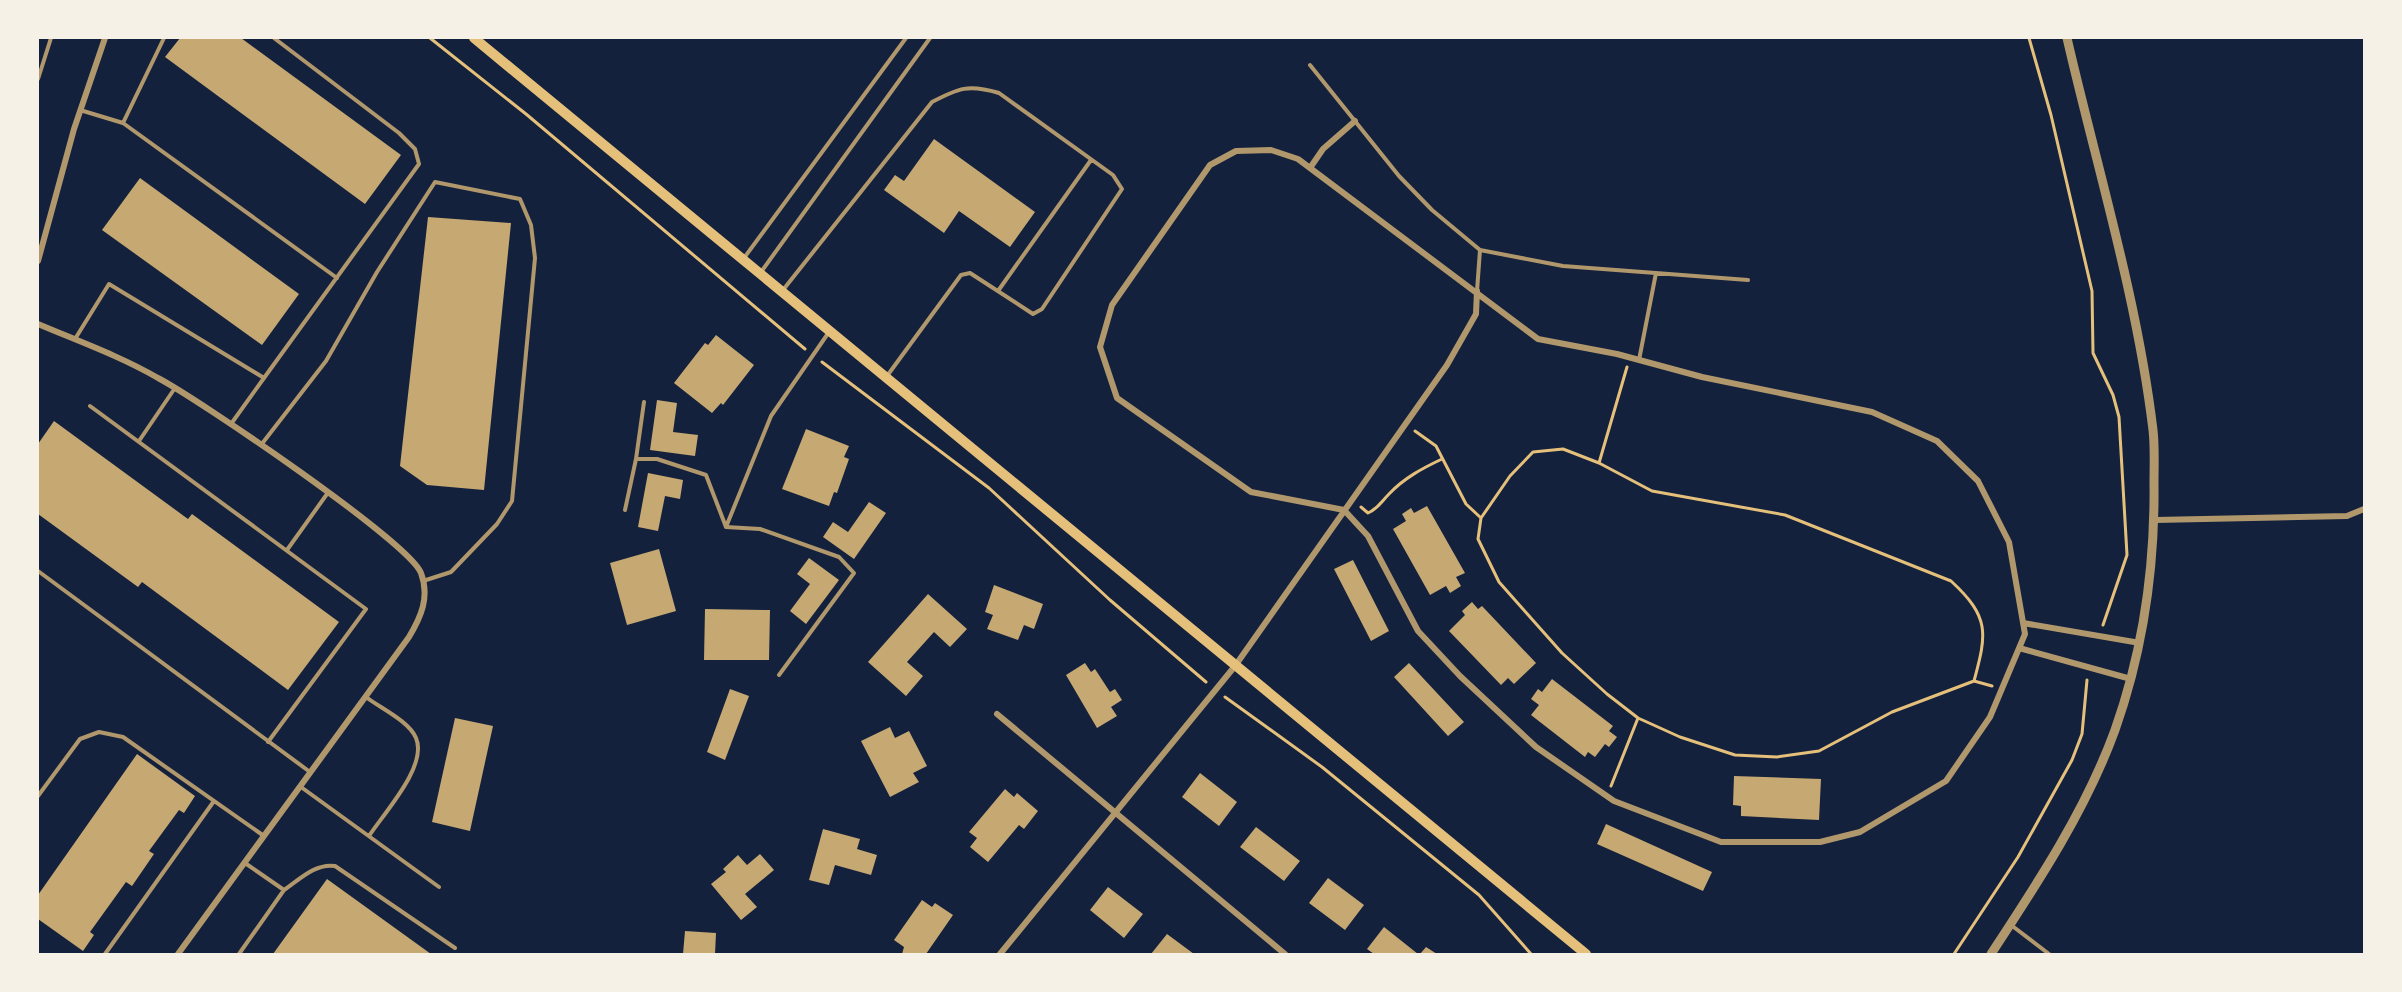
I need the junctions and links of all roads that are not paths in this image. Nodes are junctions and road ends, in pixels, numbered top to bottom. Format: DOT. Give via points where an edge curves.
graph roads {
  1 [pos="51,38"];
  2 [pos="105,38"];
  3 [pos="164,38"];
  4 [pos="274,38"];
  5 [pos="474,38"];
  6 [pos="906,38"];
  7 [pos="930,38"];
  8 [pos="2067,38"];
  9 [pos="1310,65"];
  10 [pos="38,79"];
  11 [pos="80,110"];
  12 [pos="1355,121"];
  13 [pos="123,123"];
  14 [pos="1092,160"];
  15 [pos="1310,168"];
  16 [pos="1480,250"];
  17 [pos="744,258"];
  18 [pos="38,261"];
  19 [pos="761,273"];
  20 [pos="1656,273"];
  21 [pos="337,278"];
  22 [pos="1748,280"];
  23 [pos="783,291"];
  24 [pos="998,291"];
  25 [pos="1478,291"];
  26 [pos="38,324"];
  27 [pos="830,331"];
  28 [pos="75,339"];
  29 [pos="1639,360"];
  30 [pos="264,378"];
  31 [pos="886,378"];
  32 [pos="175,387"];
  33 [pos="644,402"];
  34 [pos="90,406"];
  35 [pos="231,424"];
  36 [pos="138,442"];
  37 [pos="261,446"];
  38 [pos="636,459"];
  39 [pos="327,494"];
  40 [pos="2364,509"];
  41 [pos="625,510"];
  42 [pos="1344,510"];
  43 [pos="2155,520"];
  44 [pos="726,528"];
  45 [pos="286,550"];
  46 [pos="38,571"];
  47 [pos="423,580"];
  48 [pos="2023,623"];
  49 [pos="2140,643"];
  50 [pos="2019,648"];
  51 [pos="1235,666"];
  52 [pos="778,675"];
  53 [pos="2131,679"];
  54 [pos="366,697"];
  55 [pos="997,714"];
  56 [pos="268,742"];
  57 [pos="311,773"];
  58 [pos="301,787"];
  59 [pos="38,796"];
  60 [pos="214,801"];
  61 [pos="1114,814"];
  62 [pos="264,836"];
  63 [pos="369,836"];
  64 [pos="244,863"];
  65 [pos="439,886"];
  66 [pos="284,890"];
  67 [pos="2010,924"];
  68 [pos="455,948"];
  69 [pos="105,954"];
  70 [pos="178,954"];
  71 [pos="239,954"];
  72 [pos="1000,954"];
  73 [pos="1285,954"];
  74 [pos="1586,954"];
  75 [pos="1990,954"];
  76 [pos="2049,954"];
  1 -- 10 [label="lane"];
  2 -- 11 [label="street"];
  3 -- 13 [label="lane"];
  4 -- 21 [label="lane" via="399,133 415,149 419,164"];
  5 -- 17 [label="main road"];
  6 -- 17 [label="lane"];
  7 -- 19 [label="lane"];
  8 -- 43 [label="street" via="2136,331 2153,432"];
  9 -- 12 [label="lane"];
  11 -- 13 [label="lane"];
  11 -- 18 [label="street"];
  12 -- 15 [label="street" via="1323,148"];
  12 -- 16 [label="lane" via="1398,176"];
  13 -- 21 [label="lane"];
  14 -- 23 [label="lane" via="999,93 978,87 958,88 932,102"];
  14 -- 24 [label="lane"];
  14 -- 24 [label="lane" via="1113,175 1122,189 1041,309 1033,314"];
  15 -- 25 [label="street"];
  15 -- 42 [label="street" via="1298,159 1271,150 1236,151 1210,165 1112,305 1100,347 1117,398 1251,492"];
  16 -- 20 [label="lane" via="1563,266"];
  16 -- 25 [label="lane"];
  17 -- 19 [label="main road"];
  19 -- 23 [label="main road"];
  20 -- 22 [label="lane"];
  20 -- 29 [label="lane"];
  21 -- 30 [label="lane"];
  23 -- 27 [label="main road"];
  24 -- 31 [label="lane" via="970,273 961,275"];
  25 -- 29 [label="street" via="1538,339"];
  25 -- 42 [label="street" via="1476,314 1447,365"];
  26 -- 28 [label="street"];
  27 -- 31 [label="main road"];
  27 -- 44 [label="lane" via="771,416"];
  28 -- 30 [label="lane" via="109,284"];
  28 -- 32 [label="street"];
  29 -- 48 [label="street" via="1872,412 1937,441 1978,480 2009,542"];
  30 -- 35 [label="lane"];
  31 -- 51 [label="main road"];
  32 -- 35 [label="street"];
  32 -- 36 [label="lane"];
  33 -- 38 [label="lane"];
  34 -- 36 [label="lane"];
  35 -- 37 [label="street"];
  36 -- 45 [label="lane"];
  37 -- 39 [label="street"];
  37 -- 47 [label="lane" via="326,361 435,182 520,199 531,225 535,258 512,501 497,524 451,572"];
  38 -- 41 [label="lane"];
  38 -- 44 [label="lane" via="657,459 706,475"];
  39 -- 45 [label="lane"];
  39 -- 47 [label="street" via="410,556"];
  40 -- 43 [label="street" via="2347,516"];
  42 -- 50 [label="street" via="1368,536 1418,631 1536,747 1614,801 1721,842 1820,842 1860,832 1946,781 1990,717"];
  42 -- 51 [label="street"];
  43 -- 49 [label="street"];
  44 -- 52 [label="lane" via="760,529 830,553 854,573"];
  45 -- 56 [label="lane" via="366,609"];
  46 -- 56 [label="lane"];
  47 -- 54 [label="street" via="420,619"];
  48 -- 49 [label="street"];
  48 -- 50 [label="street" via="2025,634"];
  49 -- 53 [label="street"];
  50 -- 53 [label="street"];
  51 -- 61 [label="street"];
  51 -- 74 [label="main road"];
  53 -- 67 [label="street" via="2092,783"];
  54 -- 57 [label="street"];
  54 -- 63 [label="lane" via="416,737 418,752 415,768"];
  55 -- 61 [label="street"];
  56 -- 57 [label="lane"];
  57 -- 58 [label="street"];
  58 -- 62 [label="street"];
  58 -- 63 [label="lane"];
  59 -- 60 [label="lane" via="80,739 99,732 123,737"];
  60 -- 62 [label="lane"];
  60 -- 69 [label="lane"];
  61 -- 72 [label="street"];
  61 -- 73 [label="street"];
  62 -- 64 [label="street"];
  63 -- 65 [label="lane"];
  64 -- 66 [label="lane"];
  64 -- 70 [label="street"];
  66 -- 68 [label="lane" via="312,870 325,864 334,866"];
  66 -- 71 [label="lane"];
  67 -- 75 [label="street"];
  67 -- 76 [label="lane"];
}
